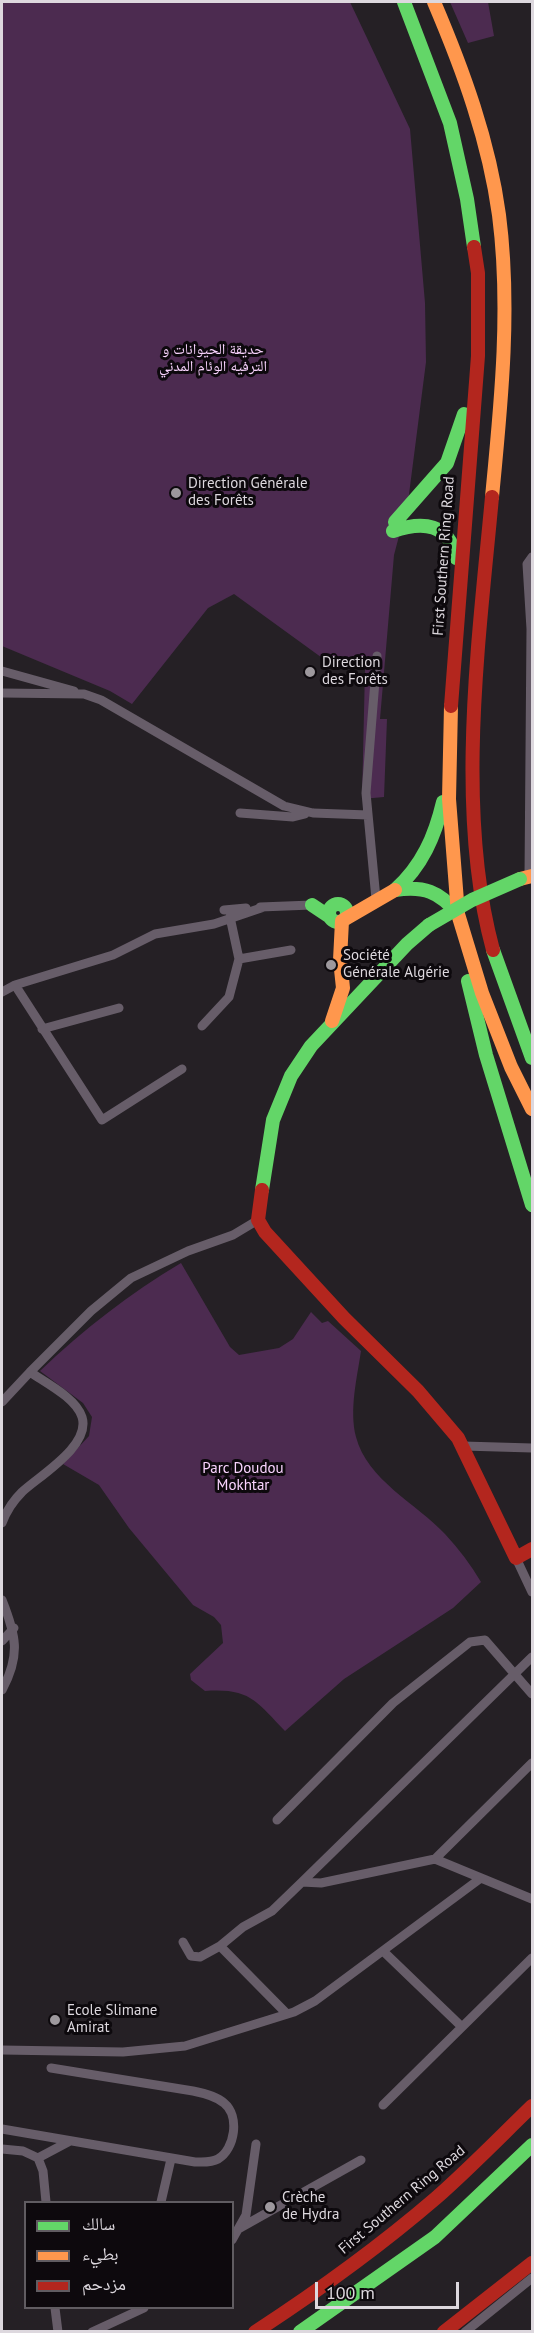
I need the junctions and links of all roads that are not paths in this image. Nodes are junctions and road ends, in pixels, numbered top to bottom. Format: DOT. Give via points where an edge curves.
graph roads {
  1 [pos="404,2"];
  2 [pos="434,2"];
  3 [pos="478,322"];
  4 [pos="530,560"];
  5 [pos="458,596"];
  6 [pos="376,656"];
  7 [pos="2,671"];
  8 [pos="2,693"];
  9 [pos="84,694"];
  10 [pos="449,759"];
  11 [pos="240,813"];
  12 [pos="313,813"];
  13 [pos="368,815"];
  14 [pos="527,877"];
  15 [pos="396,890"];
  16 [pos="370,902"];
  17 [pos="312,905"];
  18 [pos="227,913"];
  19 [pos="458,914"];
  20 [pos="337,915"];
  21 [pos="291,950"];
  22 [pos="239,959"];
  23 [pos="387,964"];
  24 [pos="15,985"];
  25 [pos="343,988"];
  26 [pos="2,992"];
  27 [pos="119,1008"];
  28 [pos="202,1026"];
  29 [pos="331,1026"];
  30 [pos="42,1029"];
  31 [pos="529,1046"];
  32 [pos="532,1058"];
  33 [pos="182,1069"];
  34 [pos="532,1109"];
  35 [pos="532,1205"];
  36 [pos="258,1220"];
  37 [pos="30,1372"];
  38 [pos="2,1402"];
  39 [pos="463,1446"];
  40 [pos="532,1448"];
  41 [pos="2,1523"];
  42 [pos="532,1550"];
  43 [pos="516,1558"];
  44 [pos="532,1592"];
  45 [pos="2,1600"];
  46 [pos="14,1628"];
  47 [pos="2,1641"];
  48 [pos="532,1657"];
  49 [pos="515,1674"];
  50 [pos="2,1690"];
  51 [pos="532,1694"];
  52 [pos="532,1763"];
  53 [pos="277,1820"];
  54 [pos="435,1859"];
  55 [pos="481,1878"];
  56 [pos="302,1881"];
  57 [pos="532,1899"];
  58 [pos="183,1942"];
  59 [pos="220,1946"];
  60 [pos="383,1951"];
  61 [pos="532,1958"];
  62 [pos="287,2014"];
  63 [pos="462,2027"];
  64 [pos="2,2050"];
  65 [pos="51,2068"];
  66 [pos="532,2093"];
  67 [pos="383,2105"];
  68 [pos="532,2106"];
  69 [pos="2,2129"];
  70 [pos="71,2140"];
  71 [pos="256,2144"];
  72 [pos="532,2145"];
  73 [pos="2,2149"];
  74 [pos="38,2158"];
  75 [pos="171,2159"];
  76 [pos="361,2160"];
  77 [pos="473,2162"];
  78 [pos="46,2201"];
  79 [pos="161,2201"];
  80 [pos="240,2228"];
  81 [pos="234,2237"];
  82 [pos="532,2263"];
  83 [pos="532,2278"];
  84 [pos="55,2309"];
  85 [pos="140,2309"];
  86 [pos="58,2331"];
  87 [pos="92,2331"];
  88 [pos="255,2331"];
  89 [pos="300,2331"];
  90 [pos="444,2331"];
  91 [pos="465,2331"];
  1 -- 3 [label="main road, First Southern Ring Road" via="442,97 457,152 476,247"];
  2 -- 31 [label="main road" via="471,95 502,241 503,346 478,680 477,832 489,933"];
  3 -- 5 [label="main road, First Southern Ring Road"];
  3 -- 5 [label="main road" via="464,416 451,454 394,526 426,524 446,534 456,553"];
  4 -- 14 [label="street"];
  5 -- 10 [label="main road, First Southern Ring Road"];
  6 -- 13 [label="street" via="366,793"];
  7 -- 9 [label="street"];
  8 -- 9 [label="street"];
  9 -- 12 [label="street" via="101,700 284,806"];
  10 -- 15 [label="main road" via="435,833 412,875"];
  10 -- 19 [label="main road, First Southern Ring Road" via="449,819"];
  11 -- 12 [label="street"];
  12 -- 13 [label="street"];
  13 -- 16 [label="street"];
  14 -- 23 [label="main road, bridge" via="472,900 429,926"];
  15 -- 16 [label="main road"];
  15 -- 19 [label="main road" via="428,888 444,897"];
  16 -- 20 [label="main road"];
  17 -- 18 [label="street"];
  17 -- 20 [label="main road"];
  18 -- 22 [label="street"];
  18 -- 24 [label="street" via="214,924 155,934 113,955"];
  19 -- 34 [label="main road, First Southern Ring Road" via="499,1038"];
  19 -- 35 [label="main road" via="465,967 486,1054"];
  20 -- 25 [label="main road"];
  21 -- 22 [label="street"];
  22 -- 28 [label="street" via="229,997"];
  23 -- 25 [label="main road"];
  23 -- 29 [label="main road"];
  24 -- 26 [label="street"];
  24 -- 30 [label="street"];
  25 -- 29 [label="main road"];
  27 -- 30 [label="street"];
  29 -- 36 [label="main road" via="311,1046 279,1101"];
  30 -- 33 [label="street" via="102,1120"];
  31 -- 32 [label="main road"];
  36 -- 37 [label="street" via="233,1235 131,1278 91,1311"];
  36 -- 39 [label="main road" via="265,1233 328,1301 418,1391"];
  37 -- 38 [label="street"];
  37 -- 41 [label="street" via="73,1403 82,1417 82,1434 70,1452 20,1494"];
  39 -- 40 [label="street"];
  39 -- 43 [label="main road"];
  42 -- 43 [label="main road"];
  43 -- 44 [label="street"];
  45 -- 46 [label="street"];
  46 -- 47 [label="street"];
  46 -- 50 [label="street" via="14,1652"];
  48 -- 49 [label="street"];
  49 -- 51 [label="street"];
  49 -- 53 [label="street" via="485,1640 470,1642 393,1703"];
  49 -- 56 [label="street"];
  52 -- 54 [label="street"];
  54 -- 55 [label="street"];
  54 -- 56 [label="street" via="321,1883"];
  55 -- 57 [label="street"];
  55 -- 60 [label="street"];
  56 -- 59 [label="street" via="272,1911"];
  58 -- 59 [label="street" via="193,1958"];
  59 -- 62 [label="street"];
  60 -- 62 [label="street" via="315,2001"];
  60 -- 63 [label="street"];
  61 -- 63 [label="street"];
  62 -- 64 [label="street" via="185,2046 123,2052"];
  63 -- 67 [label="street"];
  65 -- 75 [label="street" via="193,2091 225,2103 233,2133 223,2156 208,2163"];
  66 -- 77 [label="main road"];
  68 -- 77 [label="main road, First Southern Ring Road"];
  69 -- 70 [label="street"];
  70 -- 74 [label="street"];
  70 -- 75 [label="street"];
  71 -- 80 [label="street" via="249,2202"];
  72 -- 89 [label="main road" via="435,2237"];
  73 -- 74 [label="street" via="23,2151"];
  74 -- 78 [label="street"];
  75 -- 79 [label="street"];
  76 -- 80 [label="street"];
  77 -- 88 [label="main road, First Southern Ring Road" via="350,2267"];
  80 -- 81 [label="street"];
  82 -- 90 [label="main road"];
  83 -- 91 [label="street"];
  84 -- 86 [label="street"];
  85 -- 87 [label="street"];
}
